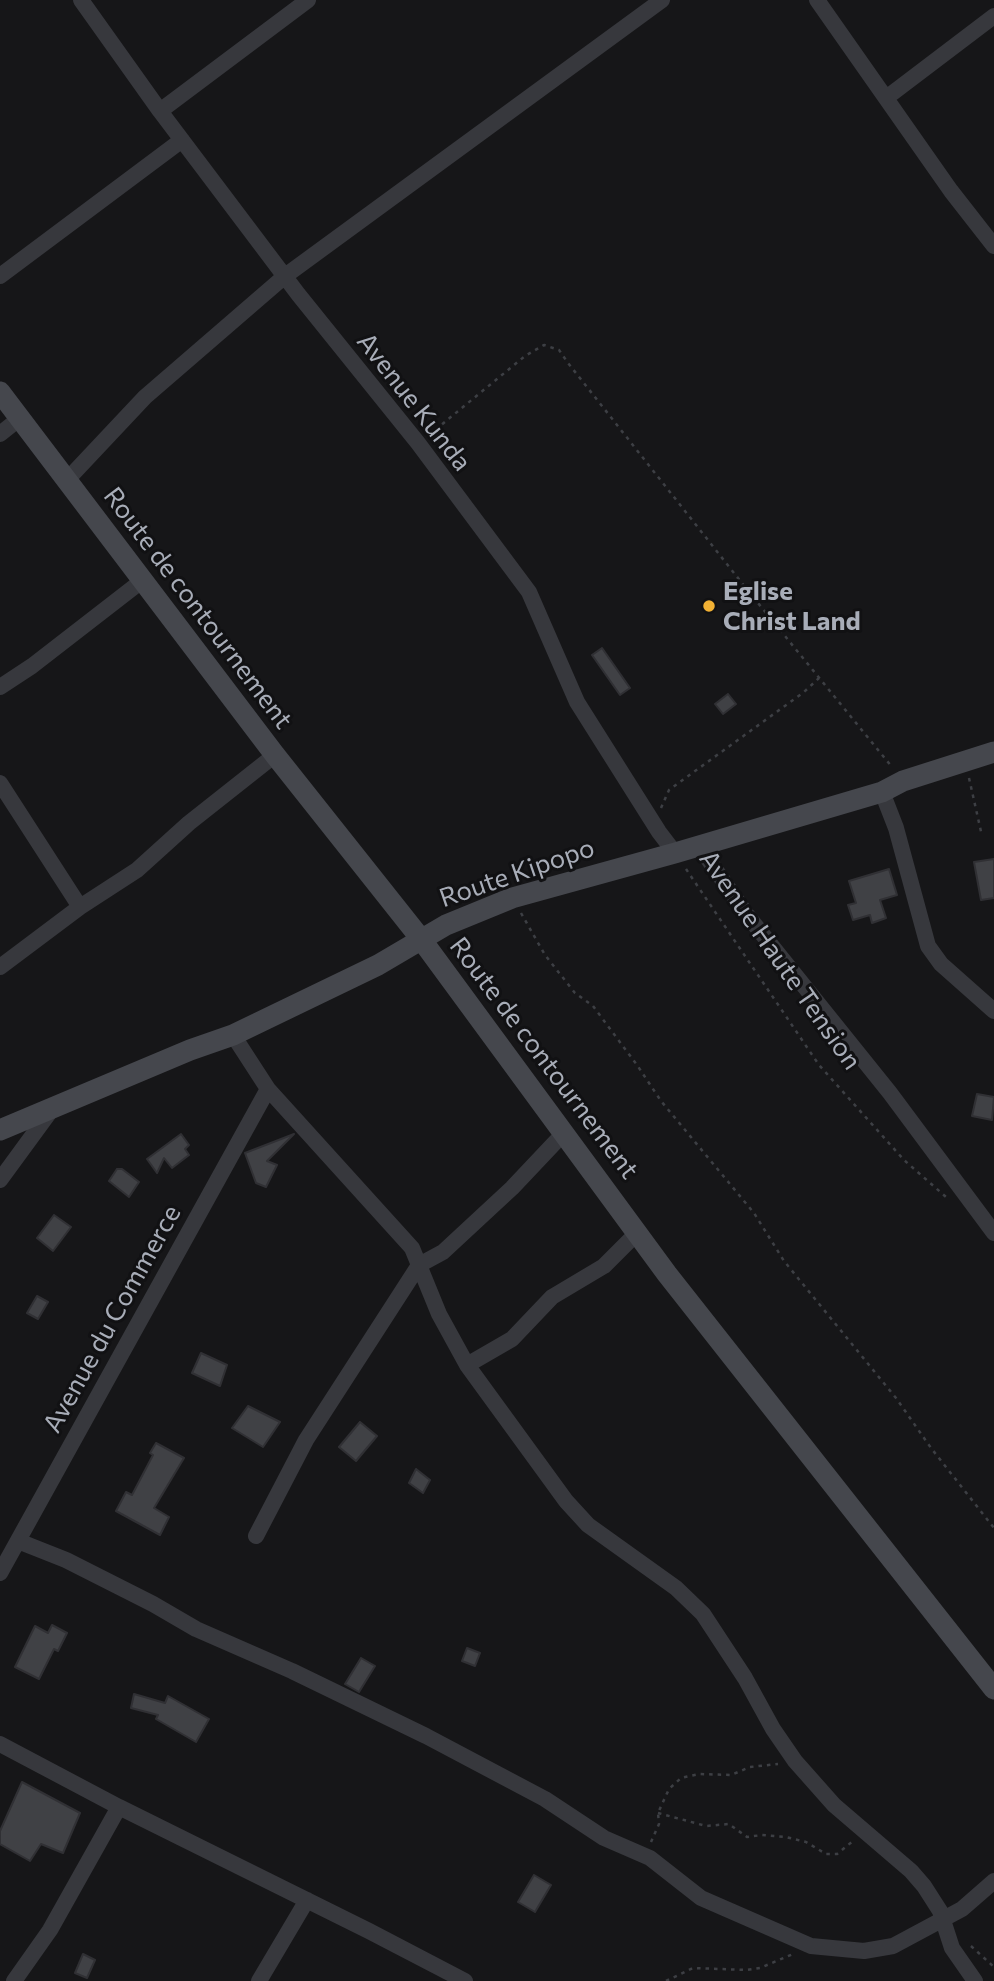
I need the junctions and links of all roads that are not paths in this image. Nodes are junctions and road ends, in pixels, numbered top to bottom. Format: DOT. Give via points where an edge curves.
graph roads {
  1 [pos="81,0"];
  2 [pos="308,0"];
  3 [pos="662,0"];
  4 [pos="817,0"];
  5 [pos="994,16"];
  6 [pos="886,98"];
  7 [pos="160,111"];
  8 [pos="182,139"];
  9 [pos="994,246"];
  10 [pos="0,276"];
  11 [pos="285,276"];
  12 [pos="0,392"];
  13 [pos="20,418"];
  14 [pos="0,434"];
  15 [pos="66,481"];
  16 [pos="142,580"];
  17 [pos="0,687"];
  18 [pos="994,752"];
  19 [pos="275,755"];
  20 [pos="0,783"];
  21 [pos="882,792"];
  22 [pos="699,846"];
  23 [pos="675,853"];
  24 [pos="80,907"];
  25 [pos="421,939"];
  26 [pos="0,967"];
  27 [pos="994,1011"];
  28 [pos="233,1035"];
  29 [pos="268,1089"];
  30 [pos="52,1109"];
  31 [pos="0,1130"];
  32 [pos="563,1133"];
  33 [pos="0,1180"];
  34 [pos="638,1232"];
  35 [pos="994,1233"];
  36 [pos="419,1265"];
  37 [pos="467,1365"];
  38 [pos="256,1536"];
  39 [pos="18,1541"];
  40 [pos="0,1573"];
  41 [pos="994,1689"];
  42 [pos="0,1744"];
  43 [pos="119,1807"];
  44 [pos="994,1881"];
  45 [pos="307,1900"];
  46 [pos="943,1920"];
  47 [pos="14,1981"];
  48 [pos="259,1981"];
  49 [pos="464,1981"];
  50 [pos="975,1981"];
  1 -- 7 [label="street, Avenue Kunda"];
  2 -- 7 [label="street"];
  3 -- 11 [label="street"];
  4 -- 6 [label="street"];
  5 -- 6 [label="street"];
  6 -- 9 [label="street"];
  7 -- 8 [label="street, Avenue Kunda"];
  8 -- 10 [label="street"];
  8 -- 11 [label="street, Avenue Kunda"];
  11 -- 15 [label="street" via="145,397"];
  11 -- 23 [label="street, Avenue Kunda" via="529,592 577,702"];
  12 -- 13 [label="street, Route de contournement"];
  13 -- 14 [label="street"];
  13 -- 15 [label="street, Route de contournement"];
  15 -- 16 [label="street, Route de contournement"];
  16 -- 17 [label="street"];
  16 -- 19 [label="street, Route de contournement"];
  18 -- 21 [label="street, Route Kipopo"];
  19 -- 24 [label="street" via="137,870"];
  19 -- 25 [label="street, Route de contournement"];
  20 -- 24 [label="street"];
  21 -- 22 [label="street, Route Kipopo"];
  21 -- 27 [label="street" via="928,946 941,964"];
  22 -- 23 [label="street, Route Kipopo"];
  22 -- 35 [label="street" via="747,915 890,1093"];
  23 -- 25 [label="street, Route Kipopo" via="512,898"];
  24 -- 26 [label="street"];
  25 -- 28 [label="street, Route Kipopo" via="357,976"];
  25 -- 32 [label="street, Route de contournement"];
  28 -- 29 [label="street"];
  28 -- 30 [label="street, Route Kipopo"];
  29 -- 36 [label="street" via="398,1231"];
  29 -- 39 [label="street, Avenue du Commerce"];
  30 -- 31 [label="street, Route Kipopo"];
  30 -- 33 [label="street"];
  32 -- 34 [label="street, Route de contournement"];
  32 -- 36 [label="street" via="443,1252"];
  34 -- 37 [label="street" via="604,1266 552,1297 512,1339"];
  34 -- 41 [label="street, Route de contournement"];
  36 -- 37 [label="street"];
  36 -- 38 [label="street" via="306,1440"];
  37 -- 46 [label="street" via="578,1515 686,1595 703,1614 795,1761 834,1805 925,1886"];
  39 -- 40 [label="street, Avenue du Commerce"];
  39 -- 46 [label="street" via="66,1560 195,1629 426,1736 545,1799 604,1839 650,1858 701,1898 811,1946 864,1951 893,1946"];
  42 -- 43 [label="street"];
  43 -- 45 [label="street"];
  43 -- 47 [label="street" via="50,1930"];
  44 -- 46 [label="street"];
  45 -- 48 [label="street"];
  45 -- 49 [label="street"];
  46 -- 50 [label="street" via="952,1948"];
}
